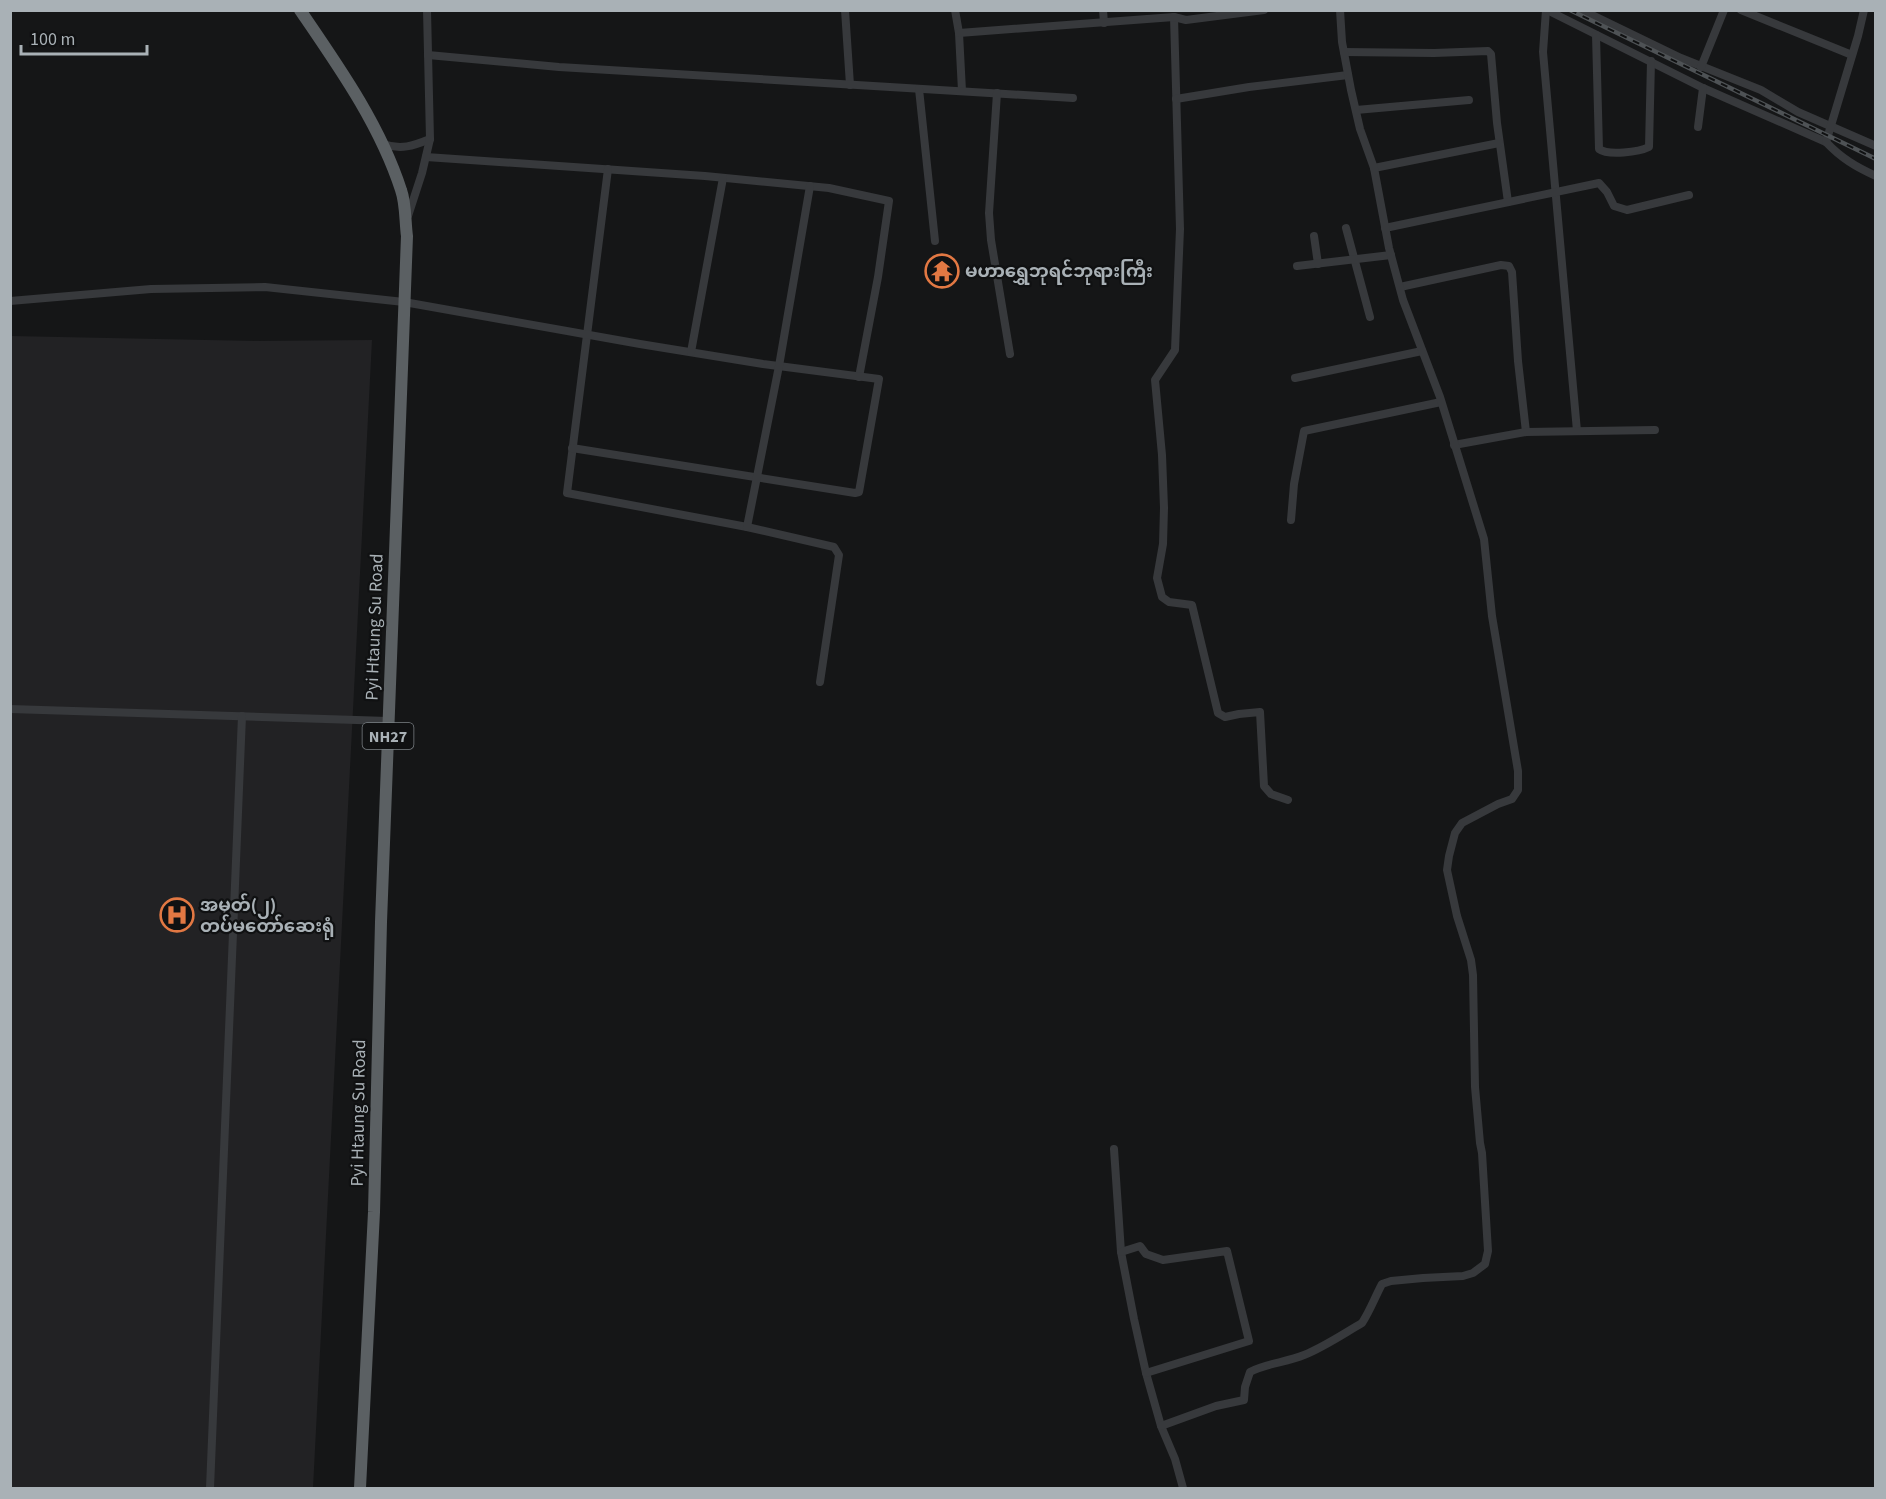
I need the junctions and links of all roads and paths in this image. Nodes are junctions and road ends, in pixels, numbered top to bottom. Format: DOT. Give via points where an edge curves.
graph roads {
  1 [pos="300,10"];
  2 [pos="427,10"];
  3 [pos="845,10"];
  4 [pos="955,10"];
  5 [pos="1103,10"];
  6 [pos="1264,10"];
  7 [pos="1340,10"];
  8 [pos="1546,10"];
  9 [pos="1582,10"];
  10 [pos="1724,10"];
  11 [pos="1740,10"];
  12 [pos="1864,10"];
  13 [pos="1244,12"];
  14 [pos="1174,17"];
  15 [pos="1104,23"];
  16 [pos="959,33"];
  17 [pos="1596,35"];
  18 [pos="1344,52"];
  19 [pos="428,55"];
  20 [pos="1852,55"];
  21 [pos="1651,61"];
  22 [pos="1701,67"];
  23 [pos="1348,75"];
  24 [pos="850,86"];
  25 [pos="1703,88"];
  26 [pos="919,89"];
  27 [pos="962,91"];
  28 [pos="997,93"];
  29 [pos="1073,98"];
  30 [pos="1176,99"];
  31 [pos="1469,100"];
  32 [pos="1356,110"];
  33 [pos="1831,126"];
  34 [pos="1698,127"];
  35 [pos="430,139"];
  36 [pos="1826,142"];
  37 [pos="1499,143"];
  38 [pos="382,144"];
  39 [pos="1875,146"];
  40 [pos="426,157"];
  41 [pos="1374,168"];
  42 [pos="608,169"];
  43 [pos="1875,176"];
  44 [pos="723,178"];
  45 [pos="810,186"];
  46 [pos="1555,193"];
  47 [pos="1689,195"];
  48 [pos="1508,202"];
  49 [pos="405,222"];
  50 [pos="1346,228"];
  51 [pos="1385,228"];
  52 [pos="1314,236"];
  53 [pos="935,241"];
  54 [pos="1391,255"];
  55 [pos="1353,259"];
  56 [pos="1318,264"];
  57 [pos="1297,266"];
  58 [pos="1400,287"];
  59 [pos="10,301"];
  60 [pos="404,302"];
  61 [pos="1370,318"];
  62 [pos="586,334"];
  63 [pos="1422,351"];
  64 [pos="691,352"];
  65 [pos="1010,354"];
  66 [pos="779,366"];
  67 [pos="859,377"];
  68 [pos="1295,378"];
  69 [pos="1441,402"];
  70 [pos="1655,430"];
  71 [pos="1577,431"];
  72 [pos="1526,432"];
  73 [pos="1454,445"];
  74 [pos="572,448"];
  75 [pos="756,477"];
  76 [pos="1291,520"];
  77 [pos="747,527"];
  78 [pos="820,682"];
  79 [pos="10,708"];
  80 [pos="242,716"];
  81 [pos="388,721"];
  82 [pos="1288,800"];
  83 [pos="1114,1149"];
  84 [pos="1121,1252"];
  85 [pos="1146,1373"];
  86 [pos="1161,1426"];
  87 [pos="210,1488"];
  88 [pos="360,1488"];
  89 [pos="1183,1488"];
  1 -- 38 [label="highway, Pyi Htaung Su Road / NH27" via="335,61"];
  2 -- 19 [label="street"];
  3 -- 24 [label="street"];
  4 -- 16 [label="street"];
  5 -- 15 [label="street"];
  6 -- 13 [label="street"];
  7 -- 18 [label="street"];
  8 -- 17 [label="street"];
  8 -- 46 [label="street" via="1543,52"];
  9 -- 22 [label="street"];
  10 -- 22 [label="street"];
  11 -- 20 [label="street"];
  12 -- 20 [label="street"];
  13 -- 14 [label="street" via="1186,20"];
  14 -- 15 [label="street"];
  14 -- 30 [label="street"];
  15 -- 16 [label="street"];
  16 -- 27 [label="street"];
  17 -- 21 [label="street"];
  17 -- 21 [label="street" via="1601,152 1649,147"];
  18 -- 23 [label="street"];
  18 -- 37 [label="street" via="1488,51"];
  19 -- 24 [label="street"];
  19 -- 35 [label="street"];
  20 -- 33 [label="street"];
  21 -- 25 [label="street"];
  22 -- 33 [label="street" via="1761,90"];
  23 -- 30 [label="street"];
  23 -- 32 [label="street"];
  24 -- 26 [label="street"];
  25 -- 34 [label="street"];
  25 -- 36 [label="street"];
  26 -- 27 [label="street"];
  26 -- 53 [label="street"];
  27 -- 28 [label="street"];
  28 -- 29 [label="street"];
  28 -- 65 [label="street" via="989,213"];
  30 -- 82 [label="street" via="1178,306 1175,350 1155,380 1164,508 1157,578 1162,597 1169,602 1192,605 1218,713 1225,717 1260,712 1264,786 1270,794"];
  31 -- 32 [label="street"];
  32 -- 41 [label="street"];
  33 -- 36 [label="street"];
  33 -- 39 [label="street"];
  35 -- 38 [label="street" via="402,148"];
  35 -- 40 [label="street"];
  36 -- 43 [label="street" via="1852,165"];
  37 -- 41 [label="street"];
  37 -- 48 [label="street"];
  38 -- 49 [label="highway, Pyi Htaung Su Road / NH27" via="402,192"];
  40 -- 42 [label="street"];
  40 -- 49 [label="street"];
  41 -- 51 [label="street"];
  42 -- 44 [label="street"];
  42 -- 62 [label="street"];
  44 -- 45 [label="street"];
  44 -- 64 [label="street"];
  45 -- 66 [label="street"];
  45 -- 67 [label="street" via="889,201"];
  46 -- 47 [label="street" via="1599,183 1614,206 1627,210"];
  46 -- 48 [label="street"];
  46 -- 71 [label="street"];
  48 -- 51 [label="street"];
  49 -- 60 [label="highway, Pyi Htaung Su Road / NH27"];
  50 -- 55 [label="street"];
  51 -- 54 [label="street"];
  52 -- 56 [label="street"];
  54 -- 55 [label="street"];
  54 -- 58 [label="street"];
  55 -- 56 [label="street"];
  55 -- 61 [label="street"];
  56 -- 57 [label="street"];
  58 -- 63 [label="street"];
  58 -- 72 [label="street" via="1509,266"];
  59 -- 60 [label="street" via="151,289 266,287"];
  60 -- 62 [label="street"];
  60 -- 81 [label="highway, Pyi Htaung Su Road / NH27"];
  62 -- 64 [label="street"];
  62 -- 74 [label="street"];
  63 -- 68 [label="street"];
  63 -- 69 [label="street"];
  64 -- 66 [label="street"];
  66 -- 67 [label="street"];
  66 -- 75 [label="street"];
  67 -- 75 [label="street" via="879,380 859,492"];
  69 -- 73 [label="street"];
  69 -- 76 [label="street" via="1304,431"];
  70 -- 71 [label="street"];
  71 -- 72 [label="street"];
  72 -- 73 [label="street"];
  73 -- 86 [label="street" via="1484,539 1492,616 1518,771 1518,790 1512,799 1462,823 1455,833 1447,870 1473,975 1475,1087 1488,1245 1485,1264 1463,1276 1382,1284 1362,1323 1303,1355 1250,1372 1244,1400"];
  74 -- 75 [label="street"];
  74 -- 77 [label="street" via="567,493"];
  75 -- 77 [label="street"];
  77 -- 78 [label="street" via="834,548 839,555"];
  79 -- 80 [label="street"];
  80 -- 81 [label="street"];
  80 -- 87 [label="street"];
  81 -- 88 [label="highway, Pyi Htaung Su Road / NH27" via="374,1212"];
  83 -- 84 [label="street"];
  84 -- 85 [label="street"];
  84 -- 85 [label="street" via="1140,1246 1146,1254 1163,1260 1227,1251 1249,1341"];
  85 -- 86 [label="street"];
  86 -- 89 [label="street"];
}
